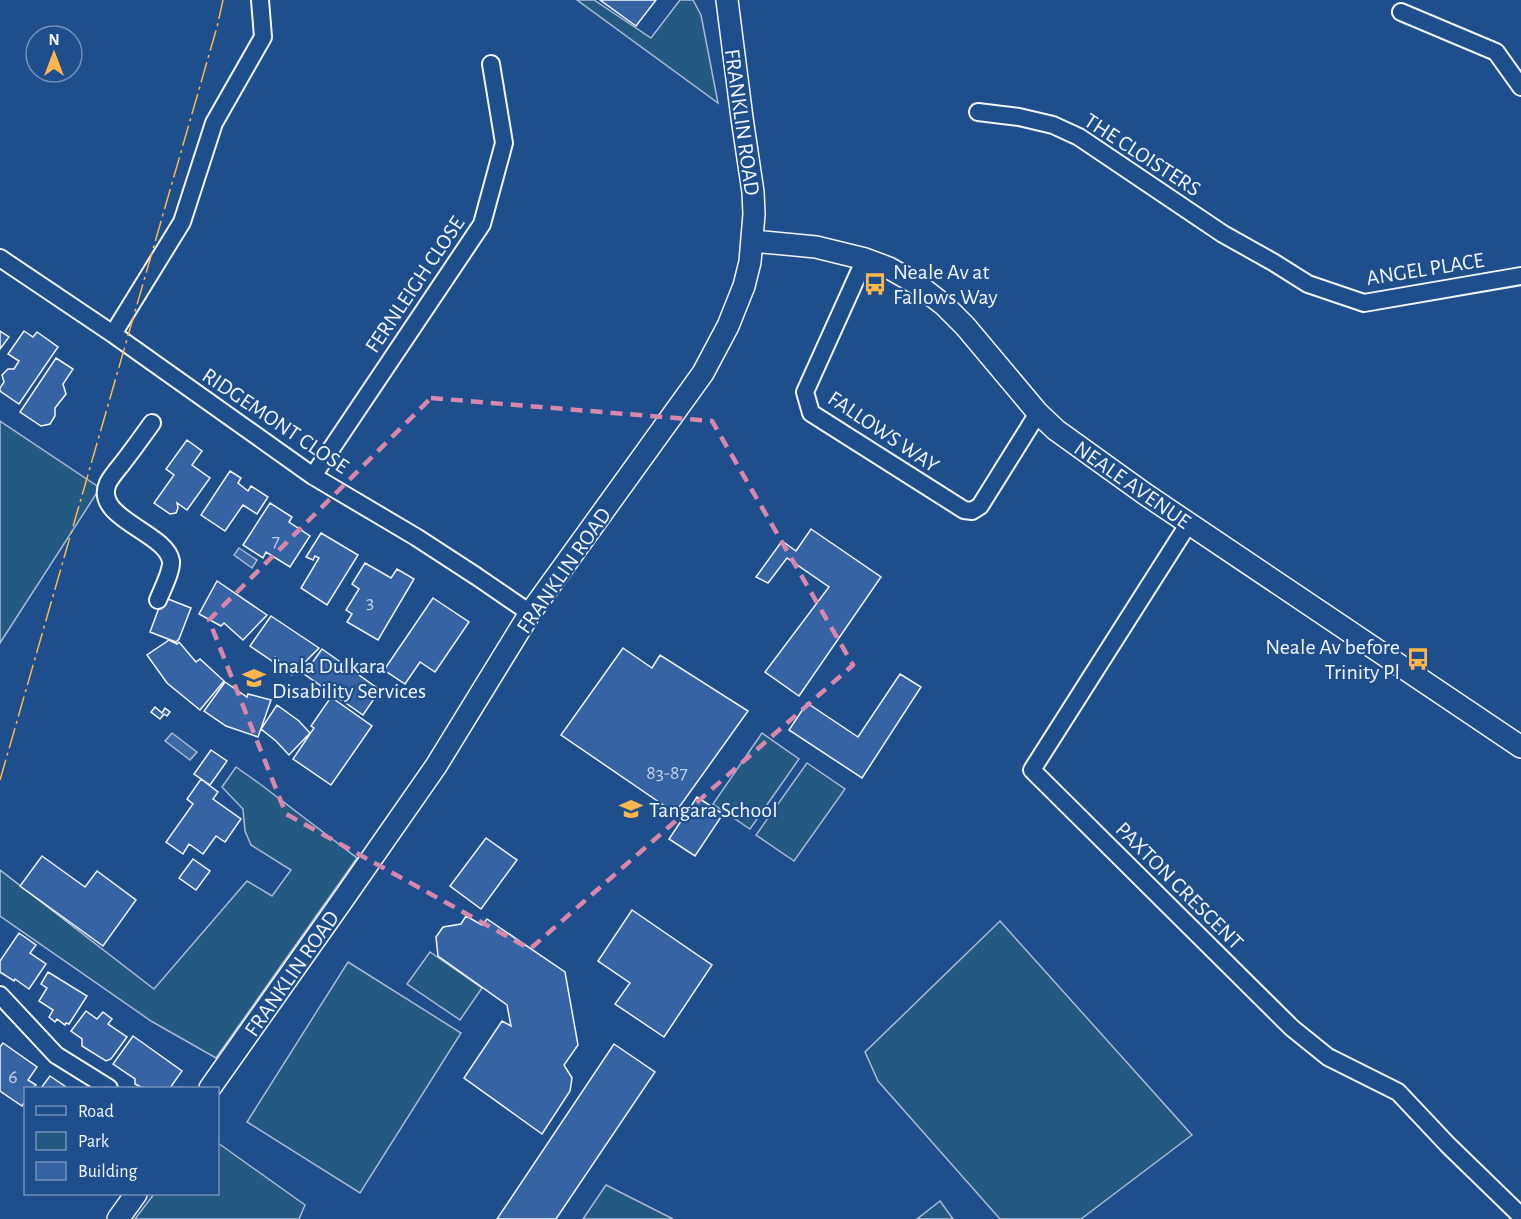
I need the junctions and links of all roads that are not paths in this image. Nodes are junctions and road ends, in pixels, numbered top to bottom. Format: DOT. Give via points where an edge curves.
graph roads {
  1 [pos="260,0"];
  2 [pos="727,0"];
  3 [pos="1401,12"];
  4 [pos="491,63"];
  5 [pos="1521,87"];
  6 [pos="978,112"];
  7 [pos="753,240"];
  8 [pos="0,258"];
  9 [pos="865,259"];
  10 [pos="1273,262"];
  11 [pos="1521,276"];
  12 [pos="113,334"];
  13 [pos="1038,413"];
  14 [pos="152,423"];
  15 [pos="313,476"];
  16 [pos="1189,523"];
  17 [pos="158,600"];
  18 [pos="530,614"];
  19 [pos="1519,741"];
  20 [pos="0,995"];
  21 [pos="106,1087"];
  22 [pos="211,1087"];
  23 [pos="135,1195"];
  24 [pos="1521,1216"];
  25 [pos="118,1219"];
  1 -- 12 [label="street" via="263,37 214,123 182,222"];
  2 -- 7 [label="street, FRANKLIN ROAD" via="753,192"];
  3 -- 5 [label="street" via="1496,52"];
  4 -- 15 [label="street, FERNLEIGH CLOSE" via="504,144 482,224"];
  6 -- 10 [label="street, THE CLOISTERS" via="1053,125 1079,137 1223,234"];
  7 -- 9 [label="street, NEALE AVENUE" via="816,247"];
  7 -- 18 [label="street, FRANKLIN ROAD" via="744,286 703,373"];
  8 -- 12 [label="street, RIDGEMONT CLOSE"];
  9 -- 13 [label="street, NEALE AVENUE" via="917,284 944,305"];
  9 -- 13 [label="street, FALLOWS WAY" via="805,392 811,413 963,510 972,511 980,506"];
  10 -- 11 [label="street, ANGEL PLACE" via="1308,284 1364,303"];
  12 -- 15 [label="street, RIDGEMONT CLOSE"];
  13 -- 16 [label="street, NEALE AVENUE" via="1056,430"];
  14 -- 17 [label="street" via="107,484 105,497 110,506 165,549 170,558 171,566"];
  15 -- 18 [label="street, RIDGEMONT CLOSE" via="416,537"];
  16 -- 19 [label="street, NEALE AVENUE"];
  16 -- 24 [label="street, PAXTON CRESCENT" via="1032,770 1292,1028 1328,1057 1398,1092"];
  18 -- 22 [label="street, FRANKLIN ROAD" via="436,766"];
  20 -- 21 [label="street" via="56,1055"];
  23 -- 25 [label="street"];
}
